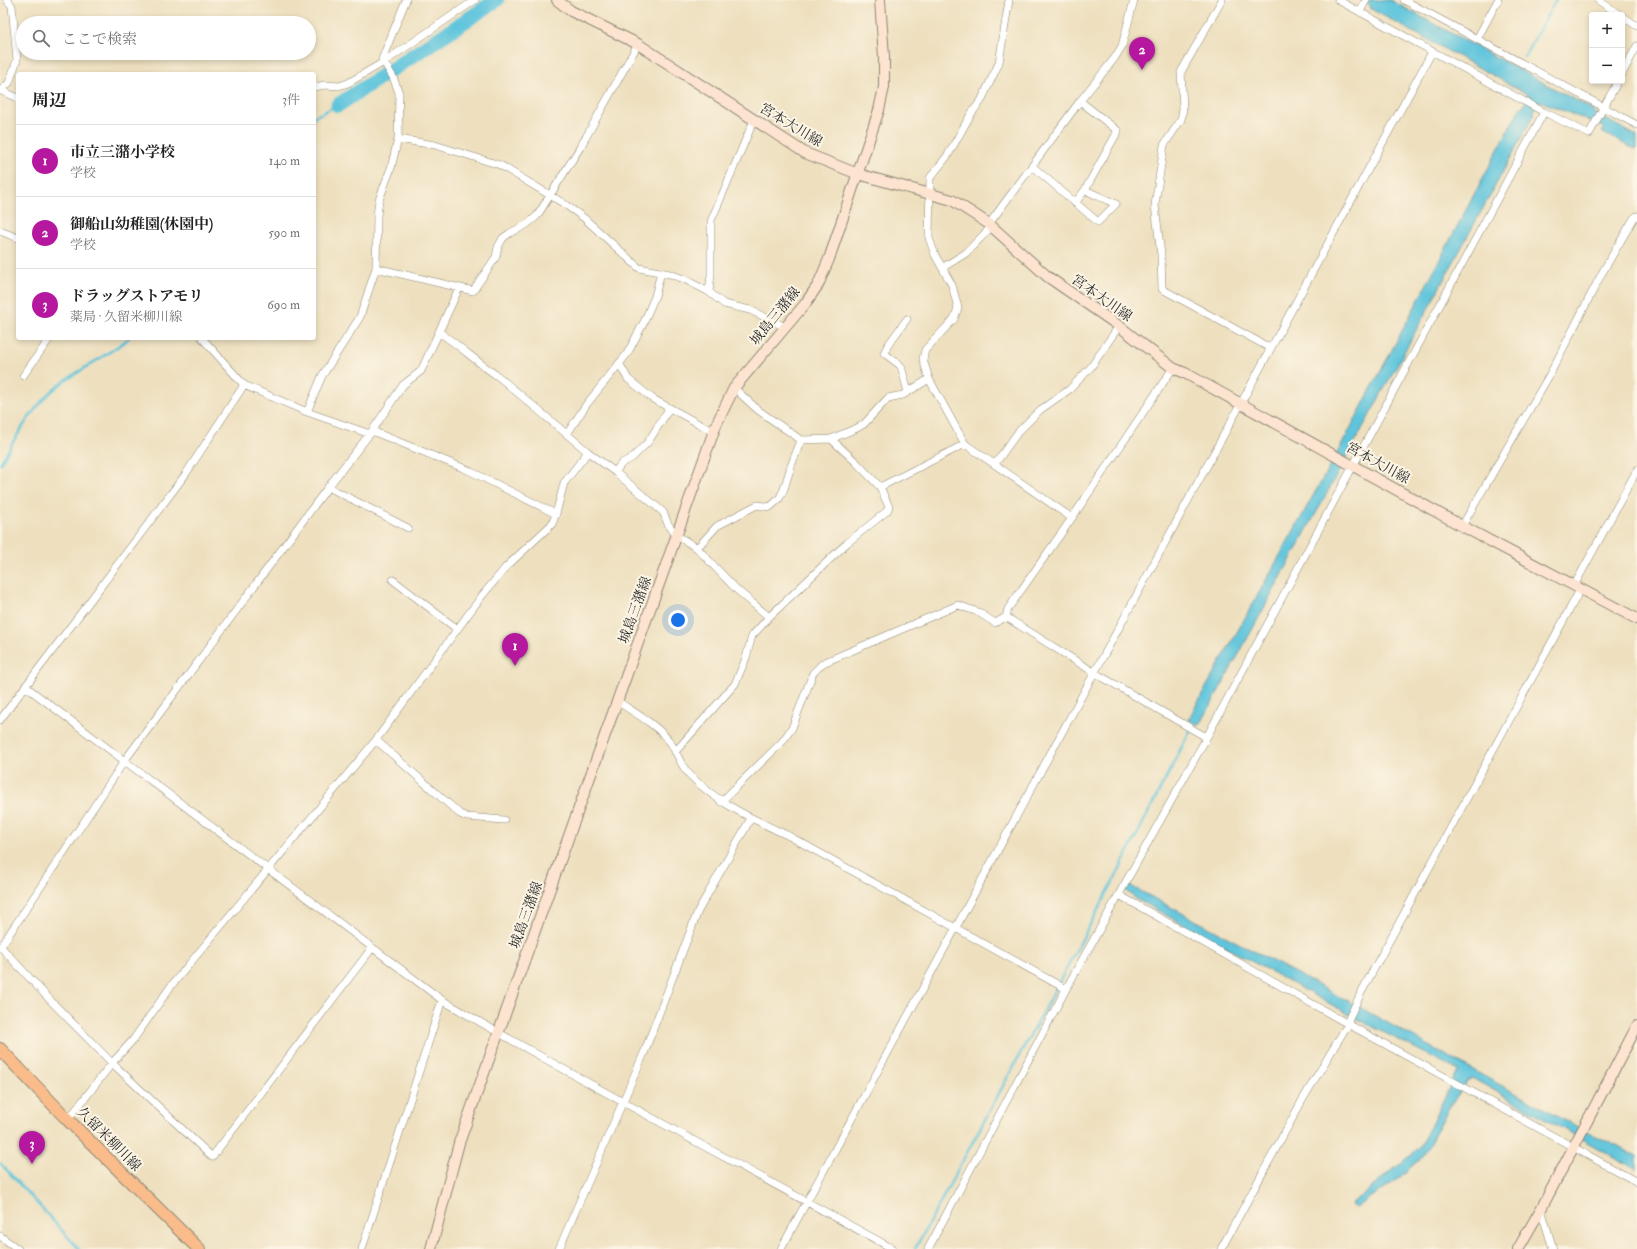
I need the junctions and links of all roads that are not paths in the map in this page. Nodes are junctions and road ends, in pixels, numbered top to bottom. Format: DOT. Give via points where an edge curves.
graph roads {
  1 [pos="7,0"];
  2 [pos="406,0"];
  3 [pos="475,0"];
  4 [pos="556,0"];
  5 [pos="880,0"];
  6 [pos="1009,0"];
  7 [pos="1134,0"];
  8 [pos="1222,0"];
  9 [pos="1338,0"];
  10 [pos="1404,0"];
  11 [pos="1498,0"];
  12 [pos="1598,0"];
  13 [pos="1365,2"];
  14 [pos="1360,12"];
  15 [pos="1615,12"];
  16 [pos="1625,18"];
  17 [pos="1637,26"];
  18 [pos="1477,39"];
  19 [pos="638,44"];
  20 [pos="1637,46"];
  21 [pos="16,49"];
  22 [pos="1432,52"];
  23 [pos="17,60"];
  24 [pos="384,62"];
  25 [pos="1625,68"];
  26 [pos="1616,84"];
  27 [pos="316,87"];
  28 [pos="0,90"];
  29 [pos="16,97"];
  30 [pos="1080,101"];
  31 [pos="1541,110"];
  32 [pos="1603,110"];
  33 [pos="754,120"];
  34 [pos="1637,125"];
  35 [pos="398,139"];
  36 [pos="1032,166"];
  37 [pos="858,174"];
  38 [pos="1085,190"];
  39 [pos="930,194"];
  40 [pos="550,196"];
  41 [pos="1075,203"];
  42 [pos="1637,216"];
  43 [pos="990,225"];
  44 [pos="0,231"];
  45 [pos="16,237"];
  46 [pos="376,268"];
  47 [pos="942,268"];
  48 [pos="661,272"];
  49 [pos="459,288"];
  50 [pos="709,292"];
  51 [pos="907,319"];
  52 [pos="1119,326"];
  53 [pos="785,327"];
  54 [pos="439,332"];
  55 [pos="49,340"];
  56 [pos="204,340"];
  57 [pos="1270,348"];
  58 [pos="619,363"];
  59 [pos="1173,368"];
  60 [pos="23,376"];
  61 [pos="929,379"];
  62 [pos="244,385"];
  63 [pos="734,388"];
  64 [pos="908,392"];
  65 [pos="1241,405"];
  66 [pos="669,409"];
  67 [pos="307,412"];
  68 [pos="714,432"];
  69 [pos="371,433"];
  70 [pos="567,434"];
  71 [pos="831,439"];
  72 [pos="801,440"];
  73 [pos="965,444"];
  74 [pos="588,452"];
  75 [pos="994,464"];
  76 [pos="1352,464"];
  77 [pos="1637,470"];
  78 [pos="615,472"];
  79 [pos="328,487"];
  80 [pos="880,487"];
  81 [pos="556,514"];
  82 [pos="1072,518"];
  83 [pos="1462,526"];
  84 [pos="408,528"];
  85 [pos="676,535"];
  86 [pos="697,548"];
  87 [pos="393,580"];
  88 [pos="1577,588"];
  89 [pos="769,617"];
  90 [pos="1006,617"];
  91 [pos="1637,619"];
  92 [pos="457,629"];
  93 [pos="1095,673"];
  94 [pos="25,686"];
  95 [pos="617,701"];
  96 [pos="0,720"];
  97 [pos="1206,737"];
  98 [pos="376,740"];
  99 [pos="675,752"];
  100 [pos="125,760"];
  101 [pos="721,802"];
  102 [pos="751,818"];
  103 [pos="504,820"];
  104 [pos="268,869"];
  105 [pos="1121,892"];
  106 [pos="956,929"];
  107 [pos="0,947"];
  108 [pos="372,948"];
  109 [pos="1066,989"];
  110 [pos="442,1000"];
  111 [pos="1348,1021"];
  112 [pos="1637,1026"];
  113 [pos="498,1032"];
  114 [pos="0,1049"];
  115 [pos="112,1063"];
  116 [pos="622,1102"];
  117 [pos="68,1120"];
  118 [pos="1572,1147"];
  119 [pos="1637,1182"];
  120 [pos="807,1202"];
  121 [pos="1541,1209"];
  122 [pos="0,1236"];
  123 [pos="18,1249"];
  124 [pos="199,1249"];
  125 [pos="362,1249"];
  126 [pos="432,1249"];
  127 [pos="559,1249"];
  128 [pos="781,1249"];
  129 [pos="893,1249"];
  130 [pos="928,1249"];
  131 [pos="1221,1249"];
  132 [pos="1518,1249"];
  133 [pos="1553,1249"];
  1 -- 21 [label="street" via="12,6"];
  2 -- 24 [label="street" via="382,59"];
  3 -- 24 [label="street"];
  4 -- 19 [label="main road, 宮本大川線" via="571,11"];
  5 -- 37 [label="main road, 城島三潴線" via="884,87"];
  6 -- 39 [label="street" via="999,63 981,101 948,155 930,178"];
  7 -- 30 [label="street" via="1122,46"];
  8 -- 57 [label="street" via="1181,72 1181,120 1164,146 1155,205 1162,289"];
  9 -- 14 [label="street"];
  10 -- 18 [label="street"];
  11 -- 18 [label="street"];
  12 -- 15 [label="street"];
  13 -- 14 [label="street"];
  14 -- 22 [label="street"];
  16 -- 17 [label="street"];
  18 -- 32 [label="street"];
  19 -- 33 [label="main road, 宮本大川線"];
  19 -- 40 [label="street"];
  20 -- 25 [label="street"];
  22 -- 31 [label="street"];
  22 -- 57 [label="street"];
  23 -- 28 [label="street" via="9,83"];
  24 -- 27 [label="street" via="348,83"];
  24 -- 35 [label="street" via="399,93"];
  26 -- 32 [label="street"];
  28 -- 29 [label="street"];
  30 -- 36 [label="street"];
  30 -- 38 [label="street" via="1118,131"];
  31 -- 32 [label="street" via="1589,134"];
  31 -- 76 [label="street"];
  32 -- 34 [label="street"];
  33 -- 37 [label="main road, 宮本大川線" via="805,153"];
  33 -- 50 [label="street" via="711,221"];
  35 -- 40 [label="street" via="436,145 500,165"];
  35 -- 46 [label="street" via="391,168 378,200"];
  36 -- 41 [label="street"];
  36 -- 43 [label="street"];
  37 -- 39 [label="main road, 宮本大川線"];
  37 -- 53 [label="main road, 城島三潴線" via="818,285"];
  38 -- 41 [label="street"];
  38 -- 41 [label="street" via="1116,204 1098,222"];
  39 -- 43 [label="main road, 宮本大川線" via="952,200"];
  39 -- 47 [label="street" via="929,238"];
  40 -- 48 [label="street" via="584,218 639,268"];
  40 -- 49 [label="street" via="537,216 504,238 498,247 496,257 473,291"];
  42 -- 83 [label="street" via="1602,273 1550,374"];
  43 -- 47 [label="street" via="966,253"];
  43 -- 52 [label="main road, 宮本大川線" via="1048,277"];
  44 -- 45 [label="street"];
  46 -- 49 [label="street"];
  46 -- 67 [label="street" via="360,317 322,376"];
  47 -- 61 [label="street" via="952,285 958,308 954,319 925,350 923,359"];
  48 -- 50 [label="street"];
  48 -- 58 [label="street" via="655,296 644,322 627,354"];
  49 -- 54 [label="street"];
  50 -- 53 [label="street" via="724,304 750,310"];
  51 -- 64 [label="street" via="884,353 901,366"];
  52 -- 59 [label="main road, 宮本大川線"];
  52 -- 75 [label="street" via="1092,367 1070,389 1040,410 1018,432"];
  53 -- 63 [label="main road, 城島三潴線"];
  54 -- 69 [label="street" via="421,371 403,385"];
  54 -- 70 [label="street" via="459,345"];
  55 -- 60 [label="street"];
  56 -- 62 [label="street"];
  57 -- 65 [label="street"];
  58 -- 66 [label="street" via="628,379"];
  58 -- 70 [label="street"];
  59 -- 65 [label="main road, 宮本大川線"];
  59 -- 82 [label="street"];
  61 -- 64 [label="street"];
  61 -- 73 [label="street"];
  62 -- 67 [label="street"];
  62 -- 94 [label="street" via="184,475"];
  63 -- 68 [label="main road, 城島三潴線"];
  63 -- 72 [label="street" via="758,410"];
  64 -- 71 [label="street" via="888,398 864,424"];
  65 -- 76 [label="main road, 宮本大川線"];
  65 -- 93 [label="street"];
  66 -- 68 [label="street"];
  66 -- 78 [label="street" via="648,442"];
  67 -- 69 [label="street"];
  68 -- 85 [label="main road, 城島三潴線"];
  69 -- 79 [label="street"];
  69 -- 81 [label="street" via="468,470"];
  70 -- 74 [label="street"];
  71 -- 72 [label="street"];
  71 -- 80 [label="street"];
  72 -- 86 [label="street" via="779,499 770,507 757,505 718,526"];
  73 -- 75 [label="street"];
  73 -- 80 [label="street"];
  74 -- 78 [label="street"];
  74 -- 81 [label="street" via="564,483"];
  75 -- 82 [label="street"];
  76 -- 83 [label="main road, 宮本大川線"];
  76 -- 97 [label="street"];
  77 -- 88 [label="street"];
  78 -- 85 [label="street" via="663,512"];
  79 -- 84 [label="street"];
  79 -- 100 [label="street"];
  80 -- 89 [label="street" via="889,507 887,511 847,543"];
  81 -- 92 [label="street" via="552,524 506,567"];
  82 -- 90 [label="street" via="1008,609"];
  83 -- 88 [label="main road, 宮本大川線"];
  85 -- 86 [label="street"];
  85 -- 95 [label="main road, 城島三潴線"];
  86 -- 89 [label="street" via="736,589"];
  87 -- 92 [label="street"];
  88 -- 91 [label="main road, 宮本大川線"];
  88 -- 111 [label="street"];
  89 -- 99 [label="street" via="752,636 735,684"];
  90 -- 93 [label="street"];
  90 -- 101 [label="street" via="995,624 978,612 958,605 823,663 813,673 792,728 782,742"];
  92 -- 98 [label="street"];
  93 -- 97 [label="street"];
  93 -- 106 [label="street"];
  94 -- 96 [label="street"];
  94 -- 100 [label="street"];
  95 -- 99 [label="street" via="649,723 670,742"];
  95 -- 113 [label="main road, 城島三潴線"];
  97 -- 105 [label="street"];
  98 -- 103 [label="street" via="460,814 467,817"];
  98 -- 104 [label="street"];
  99 -- 101 [label="street" via="688,773"];
  100 -- 104 [label="street"];
  100 -- 107 [label="street"];
  101 -- 102 [label="street"];
  102 -- 106 [label="street" via="789,836"];
  102 -- 116 [label="street" via="698,911 644,1053"];
  104 -- 108 [label="street"];
  104 -- 115 [label="street" via="171,986 133,1040"];
  105 -- 109 [label="street"];
  105 -- 111 [label="street"];
  106 -- 109 [label="street"];
  106 -- 120 [label="street"];
  107 -- 115 [label="street"];
  108 -- 110 [label="street"];
  108 -- 115 [label="street" via="212,1157"];
  109 -- 130 [label="street"];
  110 -- 113 [label="street"];
  110 -- 125 [label="street"];
  111 -- 118 [label="street"];
  111 -- 131 [label="street"];
  112 -- 118 [label="main road"];
  113 -- 116 [label="street"];
  113 -- 126 [label="main road, 城島三潴線" via="459,1143"];
  114 -- 117 [label="main road, 久留米柳川線"];
  115 -- 117 [label="street"];
  116 -- 120 [label="street"];
  116 -- 127 [label="street"];
  117 -- 124 [label="main road, 久留米柳川線"];
  118 -- 119 [label="street"];
  118 -- 121 [label="main road"];
  120 -- 128 [label="street"];
  120 -- 129 [label="street"];
  121 -- 132 [label="main road"];
  121 -- 133 [label="street"];
  122 -- 123 [label="street"];
}
